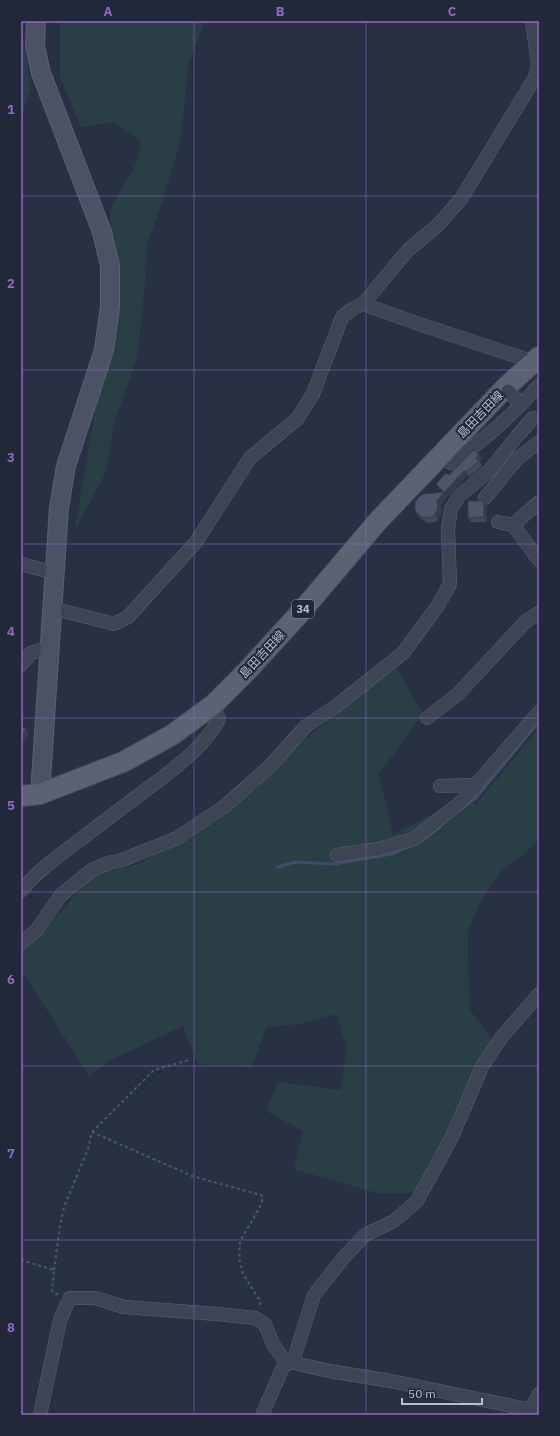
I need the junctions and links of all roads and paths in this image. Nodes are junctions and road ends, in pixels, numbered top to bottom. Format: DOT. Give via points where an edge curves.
graph roads {
  1 [pos="36,21"];
  2 [pos="532,21"];
  3 [pos="363,304"];
  4 [pos="536,359"];
  5 [pos="539,385"];
  6 [pos="524,406"];
  7 [pos="539,442"];
  8 [pos="484,498"];
  9 [pos="539,502"];
  10 [pos="498,522"];
  11 [pos="513,525"];
  12 [pos="539,560"];
  13 [pos="21,564"];
  14 [pos="55,573"];
  15 [pos="52,608"];
  16 [pos="539,613"];
  17 [pos="49,647"];
  18 [pos="21,665"];
  19 [pos="213,706"];
  20 [pos="539,712"];
  21 [pos="426,718"];
  22 [pos="477,785"];
  23 [pos="440,786"];
  24 [pos="30,795"];
  25 [pos="337,855"];
  26 [pos="24,882"];
  27 [pos="21,943"];
  28 [pos="539,994"];
  29 [pos="189,1060"];
  30 [pos="92,1132"];
  31 [pos="21,1260"];
  32 [pos="54,1270"];
  33 [pos="70,1298"];
  34 [pos="265,1324"];
  35 [pos="290,1362"];
  36 [pos="539,1394"];
  37 [pos="530,1413"];
  38 [pos="40,1415"];
  39 [pos="262,1415"];
  1 -- 14 [label="street" via="35,46 40,73 102,232 110,266 110,307 104,350 66,466 59,508"];
  2 -- 3 [label="street" via="538,64 536,76 461,199 437,226 408,250"];
  3 -- 4 [label="street" via="419,324"];
  3 -- 15 [label="street" via="342,317 312,394 297,419 250,458 196,542 128,617 114,624"];
  4 -- 6 [label="main road, 島田吉田線 / 34"];
  5 -- 6 [label="street"];
  6 -- 19 [label="main road, 島田吉田線 / 34" via="439,457 378,521 300,613"];
  6 -- 27 [label="street" via="518,435 490,470 459,496 450,509 450,584 437,607 403,653 336,706 306,726 270,766 225,806 177,838 92,870 61,895 36,932"];
  7 -- 8 [label="street" via="517,459"];
  9 -- 11 [label="street"];
  10 -- 11 [label="street"];
  11 -- 12 [label="street"];
  13 -- 14 [label="street"];
  14 -- 15 [label="street"];
  15 -- 17 [label="street"];
  16 -- 21 [label="street" via="526,621 458,694"];
  17 -- 18 [label="street" via="31,653"];
  17 -- 24 [label="street"];
  19 -- 24 [label="main road, 島田吉田線 / 34" via="172,736 123,762"];
  19 -- 26 [label="street" via="220,719 203,742 187,757"];
  20 -- 22 [label="street"];
  22 -- 23 [label="street"];
  22 -- 25 [label="street" via="461,802 414,839 379,849"];
  28 -- 35 [label="street" via="501,1038 482,1067 452,1137 417,1201 394,1221 365,1235 314,1296 294,1358"];
  29 -- 30 [label="path" via="154,1070"];
  30 -- 32 [label="path" via="88,1149 64,1207"];
  30 -- 34 [label="path" via="192,1176 263,1197 260,1208 240,1241 239,1258 242,1274 259,1299"];
  31 -- 32 [label="path"];
  32 -- 33 [label="path" via="52,1292"];
  33 -- 34 [label="street" via="95,1298 124,1307 255,1318"];
  33 -- 38 [label="street" via="60,1320"];
  34 -- 35 [label="street" via="273,1344 282,1357"];
  35 -- 37 [label="street" via="329,1372 392,1381"];
  35 -- 39 [label="street" via="283,1367"];
  36 -- 37 [label="street"];
}
